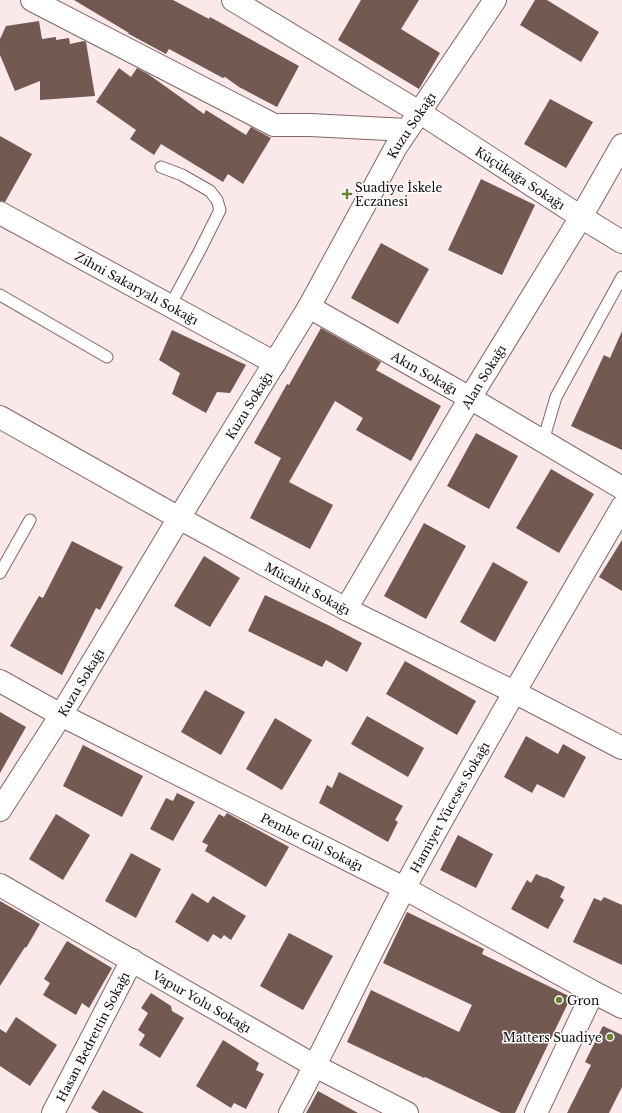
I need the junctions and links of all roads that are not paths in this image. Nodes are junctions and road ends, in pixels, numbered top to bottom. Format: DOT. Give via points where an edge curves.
graph roads {
  1 [pos="32,0"];
  2 [pos="233,0"];
  3 [pos="495,0"];
  4 [pos="419,112"];
  5 [pos="407,130"];
  6 [pos="622,145"];
  7 [pos="161,167"];
  8 [pos="0,213"];
  9 [pos="581,217"];
  10 [pos="622,242"];
  11 [pos="622,277"];
  12 [pos="0,296"];
  13 [pos="170,306"];
  14 [pos="309,308"];
  15 [pos="107,357"];
  16 [pos="275,362"];
  17 [pos="470,398"];
  18 [pos="0,417"];
  19 [pos="543,441"];
  20 [pos="622,488"];
  21 [pos="622,508"];
  22 [pos="179,518"];
  23 [pos="30,520"];
  24 [pos="0,573"];
  25 [pos="346,610"];
  26 [pos="0,681"];
  27 [pos="514,692"];
  28 [pos="61,715"];
  29 [pos="622,748"];
  30 [pos="0,810"];
  31 [pos="0,885"];
  32 [pos="404,888"];
  33 [pos="132,960"];
  34 [pos="593,992"];
  35 [pos="622,1007"];
  36 [pos="315,1066"];
  37 [pos="53,1113"];
  38 [pos="290,1113"];
  39 [pos="406,1113"];
  40 [pos="536,1113"];
  1 -- 5 [label="street" via="274,125"];
  2 -- 4 [label="street, Küçükağa Sokağı"];
  3 -- 4 [label="street, Kuzu Sokağı"];
  4 -- 5 [label="street, Kuzu Sokağı"];
  4 -- 9 [label="street, Küçükağa Sokağı"];
  5 -- 14 [label="street, Kuzu Sokağı"];
  6 -- 9 [label="street, Alan Sokağı"];
  7 -- 13 [label="lane" via="182,175 210,191 217,200 220,210"];
  8 -- 13 [label="street, Zihni Sakaryalı Sokağı"];
  9 -- 10 [label="street, Küçükağa Sokağı"];
  9 -- 17 [label="street, Alan Sokağı"];
  11 -- 19 [label="lane" via="556,397"];
  12 -- 15 [label="lane"];
  13 -- 16 [label="street, Zihni Sakaryalı Sokağı"];
  14 -- 16 [label="street, Kuzu Sokağı"];
  14 -- 17 [label="street, Akın Sokağı"];
  16 -- 22 [label="street, Kuzu Sokağı"];
  17 -- 19 [label="street, Akın Sokağı"];
  17 -- 25 [label="street, Alan Sokağı"];
  18 -- 22 [label="street, Mücahit Sokağı"];
  19 -- 20 [label="street, Akın Sokağı"];
  21 -- 27 [label="street, Hamiyet Yüceses Sokağı"];
  22 -- 25 [label="street, Mücahit Sokağı"];
  22 -- 28 [label="street, Kuzu Sokağı"];
  23 -- 24 [label="lane"];
  25 -- 27 [label="street, Mücahit Sokağı"];
  26 -- 28 [label="street, Pembe Gül Sokağı"];
  27 -- 29 [label="street, Mücahit Sokağı"];
  27 -- 32 [label="street, Hamiyet Yüceses Sokağı"];
  28 -- 30 [label="street, Kuzu Sokağı"];
  28 -- 32 [label="street, Pembe Gül Sokağı"];
  31 -- 33 [label="street, Vapur Yolu Sokağı"];
  32 -- 34 [label="street, Pembe Gül Sokağı"];
  32 -- 36 [label="street, Hamiyet Yüceses Sokağı"];
  33 -- 36 [label="street, Vapur Yolu Sokağı"];
  33 -- 37 [label="street, Hasan Bedrettin Sokağı"];
  34 -- 35 [label="street, Pembe Gül Sokağı"];
  34 -- 40 [label="street"];
  36 -- 38 [label="street, Hamiyet Yüceses Sokağı"];
  36 -- 39 [label="street, Vapur Yolu Sokağı"];
}
